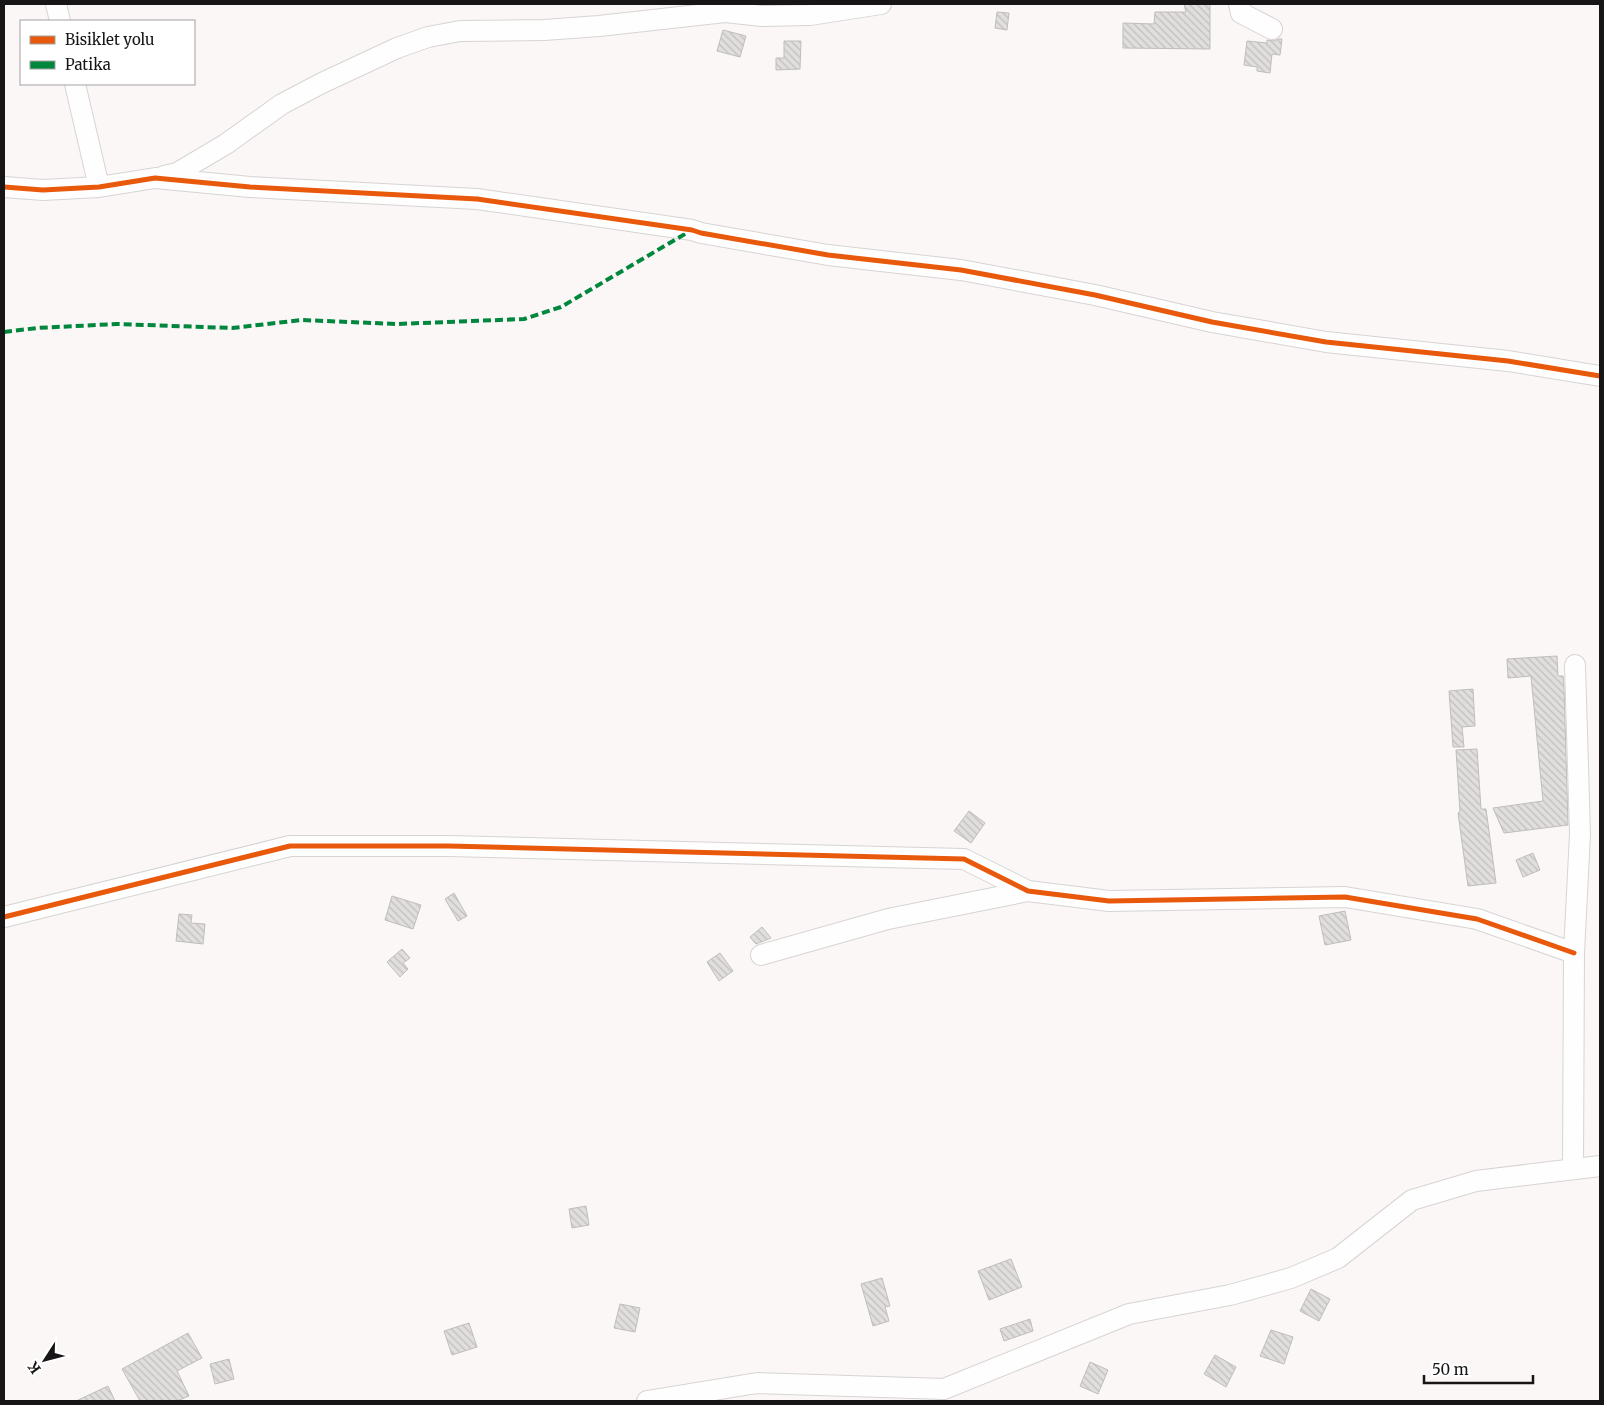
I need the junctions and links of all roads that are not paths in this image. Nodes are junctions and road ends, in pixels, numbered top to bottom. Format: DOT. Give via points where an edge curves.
graph roads {
  1 [pos="56,4"];
  2 [pos="882,4"];
  3 [pos="1239,4"];
  4 [pos="60,20"];
  5 [pos="1272,29"];
  6 [pos="75,85"];
  7 [pos="155,178"];
  8 [pos="4,187"];
  9 [pos="99,187"];
  10 [pos="1600,376"];
  11 [pos="1575,665"];
  12 [pos="1028,891"];
  13 [pos="4,917"];
  14 [pos="1574,953"];
  15 [pos="762,955"];
  16 [pos="1600,1166"];
  17 [pos="1573,1169"];
  18 [pos="648,1401"];
  1 -- 4 [label="street"];
  2 -- 7 [label="street" via="810,15 762,16 725,12 599,26 460,31 428,37 322,83 282,104 226,144 177,173"];
  3 -- 5 [label="street" via="1241,13"];
  6 -- 9 [label="street"];
  7 -- 9 [label="street"];
  7 -- 10 [label="street" via="250,187 477,199 692,230 828,255 962,270 1095,295 1212,322 1326,342 1508,360"];
  8 -- 9 [label="street" via="43,190"];
  11 -- 14 [label="street" via="1580,834"];
  12 -- 13 [label="street" via="964,858 449,846 290,846"];
  12 -- 14 [label="street" via="1109,901 1345,898 1477,919"];
  12 -- 15 [label="street" via="888,919"];
  14 -- 17 [label="street"];
  16 -- 17 [label="street"];
  17 -- 18 [label="street" via="1476,1181 1412,1200 1338,1258 1291,1278 1230,1295 1129,1314 944,1389 758,1383"];
}
